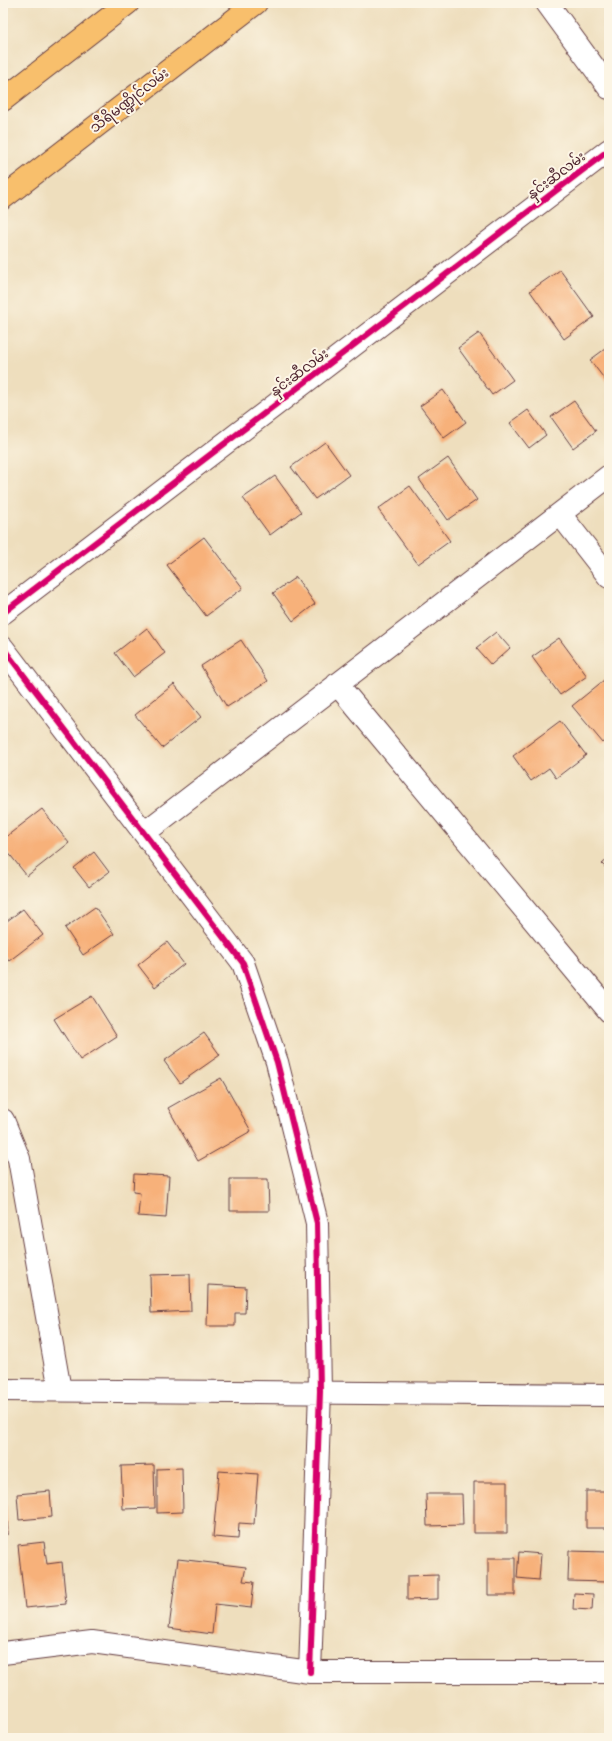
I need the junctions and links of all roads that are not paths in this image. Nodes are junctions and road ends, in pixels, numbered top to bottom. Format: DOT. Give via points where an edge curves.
graph roads {
  1 [pos="128,3"];
  2 [pos="256,3"];
  3 [pos="547,3"];
  4 [pos="609,88"];
  5 [pos="3,100"];
  6 [pos="609,150"];
  7 [pos="3,198"];
  8 [pos="609,476"];
  9 [pos="560,514"];
  10 [pos="609,577"];
  11 [pos="3,613"];
  12 [pos="3,648"];
  13 [pos="337,684"];
  14 [pos="144,833"];
  15 [pos="609,1011"];
  16 [pos="3,1120"];
  17 [pos="3,1390"];
  18 [pos="60,1390"];
  19 [pos="320,1391"];
  20 [pos="609,1394"];
  21 [pos="3,1653"];
  22 [pos="310,1672"];
  23 [pos="609,1672"];
  1 -- 5 [label="main road"];
  2 -- 7 [label="main road, သီရိမဏ္ဍိုင်လမ်း"];
  3 -- 4 [label="street"];
  6 -- 11 [label="street, နှင်းဆီလမ်း"];
  8 -- 9 [label="street"];
  9 -- 10 [label="street"];
  9 -- 13 [label="street"];
  12 -- 14 [label="street"];
  13 -- 14 [label="street"];
  13 -- 15 [label="street"];
  14 -- 19 [label="street" via="243,963 277,1062 317,1223"];
  16 -- 18 [label="street" via="19,1159"];
  17 -- 18 [label="street"];
  18 -- 19 [label="street"];
  19 -- 20 [label="street"];
  19 -- 22 [label="street"];
  21 -- 22 [label="street" via="92,1642"];
  22 -- 23 [label="street"];
}
